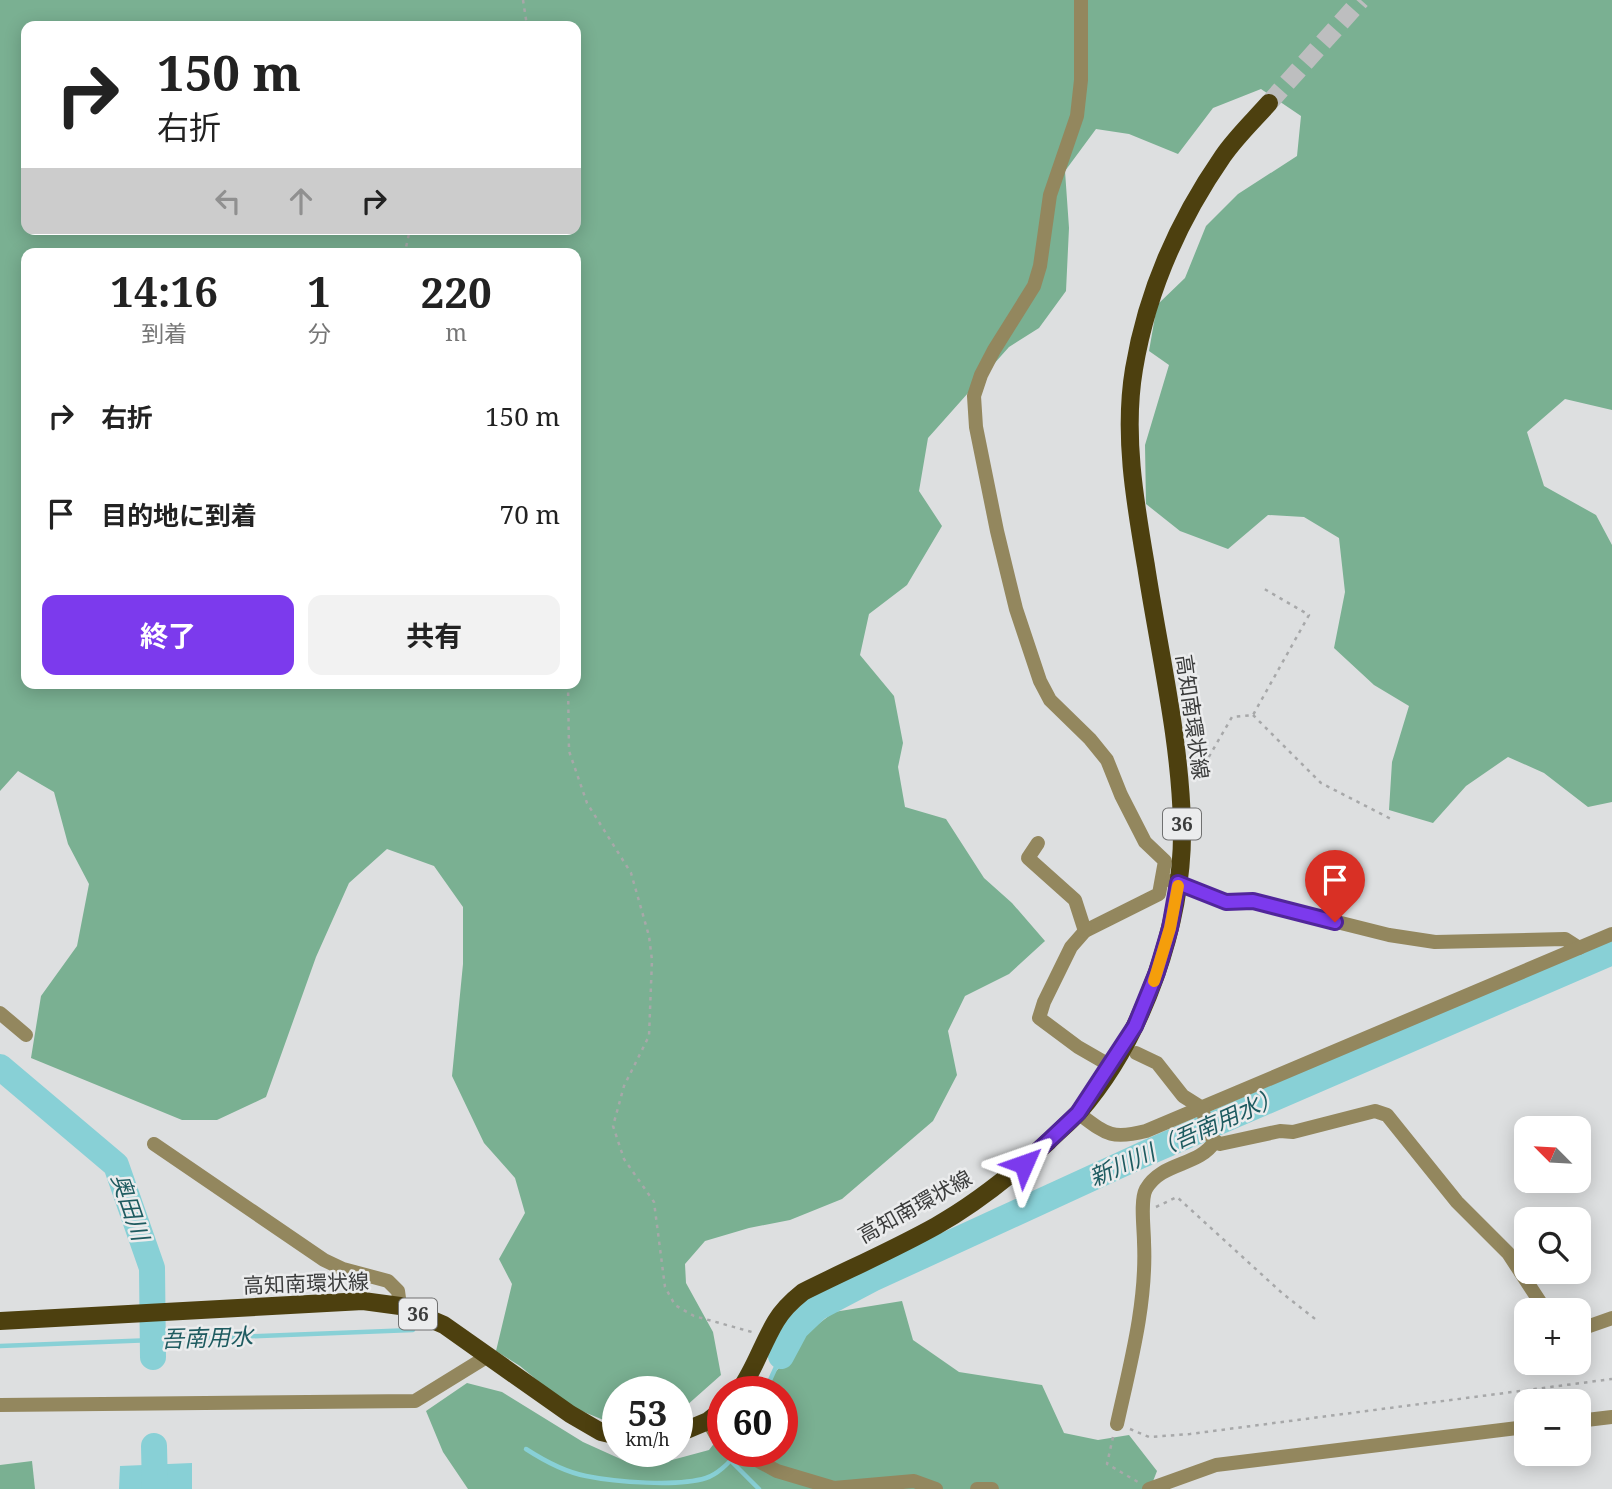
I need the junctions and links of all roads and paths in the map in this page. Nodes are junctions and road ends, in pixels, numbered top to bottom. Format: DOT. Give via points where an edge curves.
graph roads {
  1 [pos="523,0"];
  2 [pos="1081,0"];
  3 [pos="526,21"];
  4 [pos="1269,103"];
  5 [pos="1261,587"];
  6 [pos="568,689"];
  7 [pos="1252,715"];
  8 [pos="1196,789"];
  9 [pos="1393,820"];
  10 [pos="1038,843"];
  11 [pos="1170,881"];
  12 [pos="1086,930"];
  13 [pos="1612,934"];
  14 [pos="1579,948"];
  15 [pos="0,1013"];
  16 [pos="26,1035"];
  17 [pos="1136,1053"];
  18 [pos="1111,1066"];
  19 [pos="1078,1113"];
  20 [pos="1203,1113"];
  21 [pos="1212,1138"];
  22 [pos="155,1144"];
  23 [pos="1143,1213"];
  24 [pos="1538,1298"];
  25 [pos="400,1306"];
  26 [pos="1612,1318"];
  27 [pos="0,1321"];
  28 [pos="1319,1322"];
  29 [pos="1591,1325"];
  30 [pos="769,1336"];
  31 [pos="488,1356"];
  32 [pos="750,1376"];
  33 [pos="1612,1378"];
  34 [pos="0,1405"];
  35 [pos="1612,1417"];
  36 [pos="1591,1419"];
  37 [pos="1117,1424"];
  38 [pos="1514,1428"];
  39 [pos="602,1432"];
  40 [pos="770,1467"];
  41 [pos="936,1489"];
  42 [pos="977,1489"];
  43 [pos="992,1489"];
  44 [pos="1149,1489"];
  1 -- 3 [label="path"];
  2 -- 11 [label="street" via="1077,116 1050,195 1034,286 993,350 977,385 976,427 1016,609 1040,681 1050,700 1107,760 1145,842 1165,861"];
  4 -- 11 [label="main road, 高知南環状線 / 36" via="1225,153 1192,203 1146,314 1133,372 1130,441 1139,524 1177,756 1182,826"];
  5 -- 7 [label="path" via="1309,615"];
  6 -- 30 [label="path" via="569,751 587,803 631,873 652,960 649,1036 624,1086 613,1126 624,1159 654,1202 665,1287 675,1305 718,1324"];
  7 -- 8 [label="path" via="1233,717 1196,778"];
  7 -- 9 [label="path" via="1321,783"];
  10 -- 12 [label="street" via="1028,858 1075,900"];
  11 -- 12 [label="street" via="1159,894"];
  11 -- 14 [label="street" via="1226,902 1253,901 1389,935 1435,942 1565,939"];
  11 -- 18 [label="main road, 高知南環状線 / 36" via="1170,928 1157,972 1135,1026"];
  12 -- 18 [label="street" via="1071,947 1040,1018"];
  13 -- 14 [label="street"];
  14 -- 20 [label="street"];
  15 -- 16 [label="street"];
  17 -- 20 [label="street" via="1157,1063"];
  18 -- 19 [label="main road, 高知南環状線 / 36"];
  19 -- 20 [label="street" via="1100,1130 1122,1137"];
  19 -- 30 [label="main road, 高知南環状線 / 36" via="987,1193 936,1226 803,1292 776,1320"];
  20 -- 21 [label="street"];
  21 -- 23 [label="street" via="1209,1151 1157,1176 1144,1192"];
  21 -- 24 [label="street" via="1220,1144 1375,1111 1387,1115 1457,1202 1508,1252"];
  22 -- 25 [label="street" via="324,1260 388,1281 398,1291"];
  23 -- 28 [label="path" via="1177,1197"];
  23 -- 37 [label="street" via="1143,1285"];
  25 -- 27 [label="main road, 高知南環状線 / 36" via="363,1301"];
  25 -- 31 [label="main road, 高知南環状線 / 36" via="444,1325"];
  26 -- 29 [label="street"];
  30 -- 32 [label="main road, 高知南環状線 / 36"];
  31 -- 34 [label="street" via="415,1401"];
  31 -- 39 [label="main road, 高知南環状線 / 36"];
  33 -- 37 [label="path" via="1190,1434 1149,1437"];
  35 -- 36 [label="street"];
  37 -- 44 [label="path" via="1107,1464"];
  38 -- 44 [label="street" via="1216,1465"];
  40 -- 41 [label="street" via="834,1488 914,1482"];
  42 -- 43 [label="street"];
}
